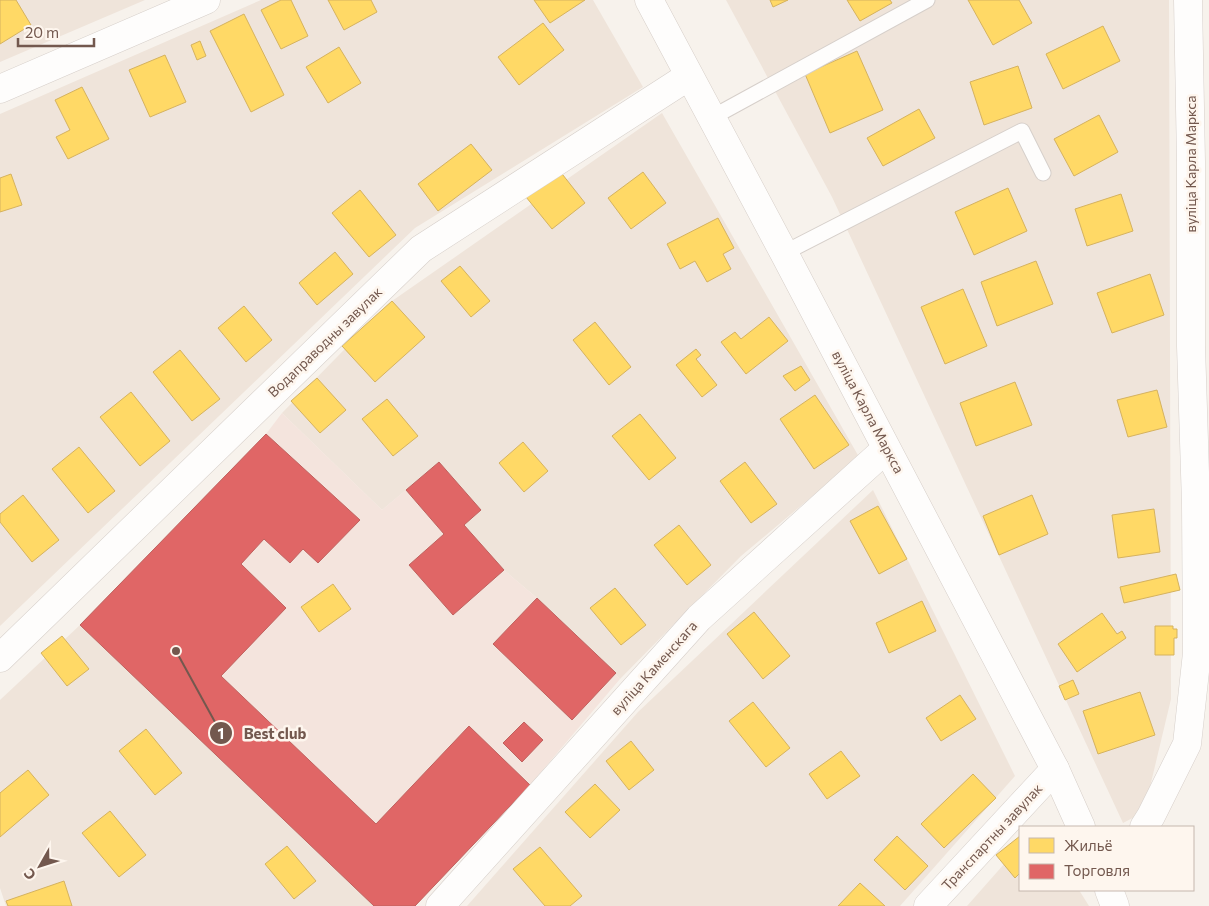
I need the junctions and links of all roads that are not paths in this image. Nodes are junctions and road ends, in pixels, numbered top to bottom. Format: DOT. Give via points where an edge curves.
graph roads {
  1 [pos="206,0"];
  2 [pos="648,0"];
  3 [pos="927,0"];
  4 [pos="1188,0"];
  5 [pos="689,76"];
  6 [pos="0,89"];
  7 [pos="712,118"];
  8 [pos="1043,173"];
  9 [pos="784,253"];
  10 [pos="886,449"];
  11 [pos="0,658"];
  12 [pos="1055,769"];
  13 [pos="1081,826"];
  14 [pos="1145,826"];
  15 [pos="1109,891"];
  16 [pos="440,906"];
  17 [pos="928,906"];
  18 [pos="1115,906"];
  1 -- 6 [label="street"];
  2 -- 5 [label="street, вуліца Карла Маркса"];
  3 -- 7 [label="lane"];
  4 -- 14 [label="street, вуліца Карла Маркса" via="1197,653 1186,744"];
  5 -- 7 [label="street, вуліца Карла Маркса"];
  5 -- 11 [label="street, Водаправодны завулак" via="421,249"];
  7 -- 9 [label="street, вуліца Карла Маркса"];
  8 -- 9 [label="lane" via="1022,131"];
  9 -- 10 [label="street, вуліца Карла Маркса"];
  10 -- 12 [label="street, вуліца Карла Маркса"];
  10 -- 16 [label="street, вуліца Каменскага" via="699,618"];
  12 -- 13 [label="street, вуліца Карла Маркса"];
  12 -- 17 [label="street, Транспартны завулак"];
  15 -- 18 [label="street"];
}
